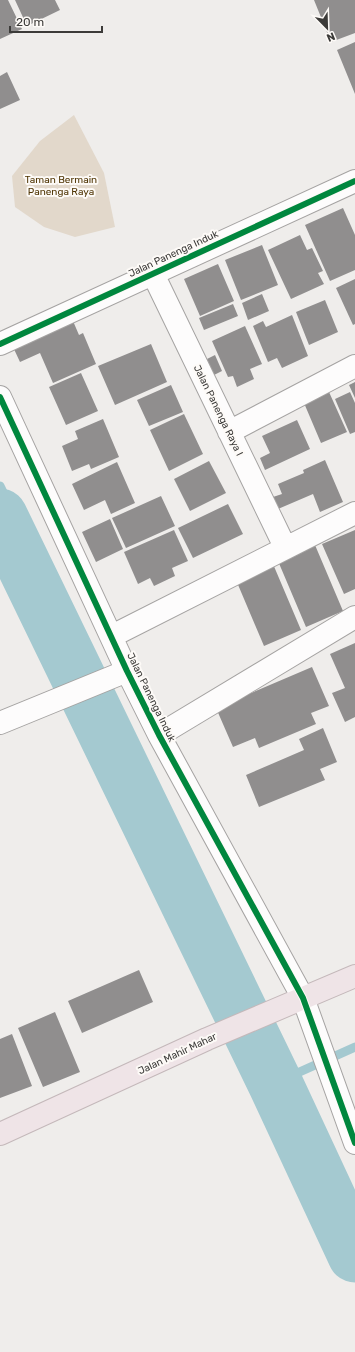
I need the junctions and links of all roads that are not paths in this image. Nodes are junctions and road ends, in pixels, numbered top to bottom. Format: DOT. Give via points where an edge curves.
graph roads {
  1 [pos="355,181"];
  2 [pos="153,274"];
  3 [pos="0,344"];
  4 [pos="355,366"];
  5 [pos="0,397"];
  6 [pos="229,432"];
  7 [pos="355,513"];
  8 [pos="285,547"];
  9 [pos="355,617"];
  10 [pos="112,636"];
  11 [pos="127,671"];
  12 [pos="0,723"];
  13 [pos="159,735"];
  14 [pos="355,976"];
  15 [pos="303,998"];
  16 [pos="0,1134"];
  17 [pos="355,1143"];
  1 -- 2 [label="street, Jalan Panenga Induk"];
  2 -- 3 [label="street, Jalan Panenga Induk"];
  2 -- 6 [label="street, Jalan Panenga Raya I"];
  4 -- 6 [label="street"];
  5 -- 10 [label="street, Jalan Panenga Induk"];
  6 -- 8 [label="street, Jalan Panenga Raya I"];
  7 -- 8 [label="street"];
  8 -- 10 [label="street"];
  9 -- 13 [label="street"];
  10 -- 11 [label="street, Jalan Panenga Induk"];
  11 -- 12 [label="street"];
  11 -- 13 [label="street, Jalan Panenga Induk"];
  13 -- 15 [label="street, Jalan Panenga Induk"];
  14 -- 15 [label="highway, Jalan Mahir Mahar"];
  15 -- 16 [label="highway, Jalan Mahir Mahar"];
  15 -- 17 [label="street, Jalan Panenga Induk"];
}
